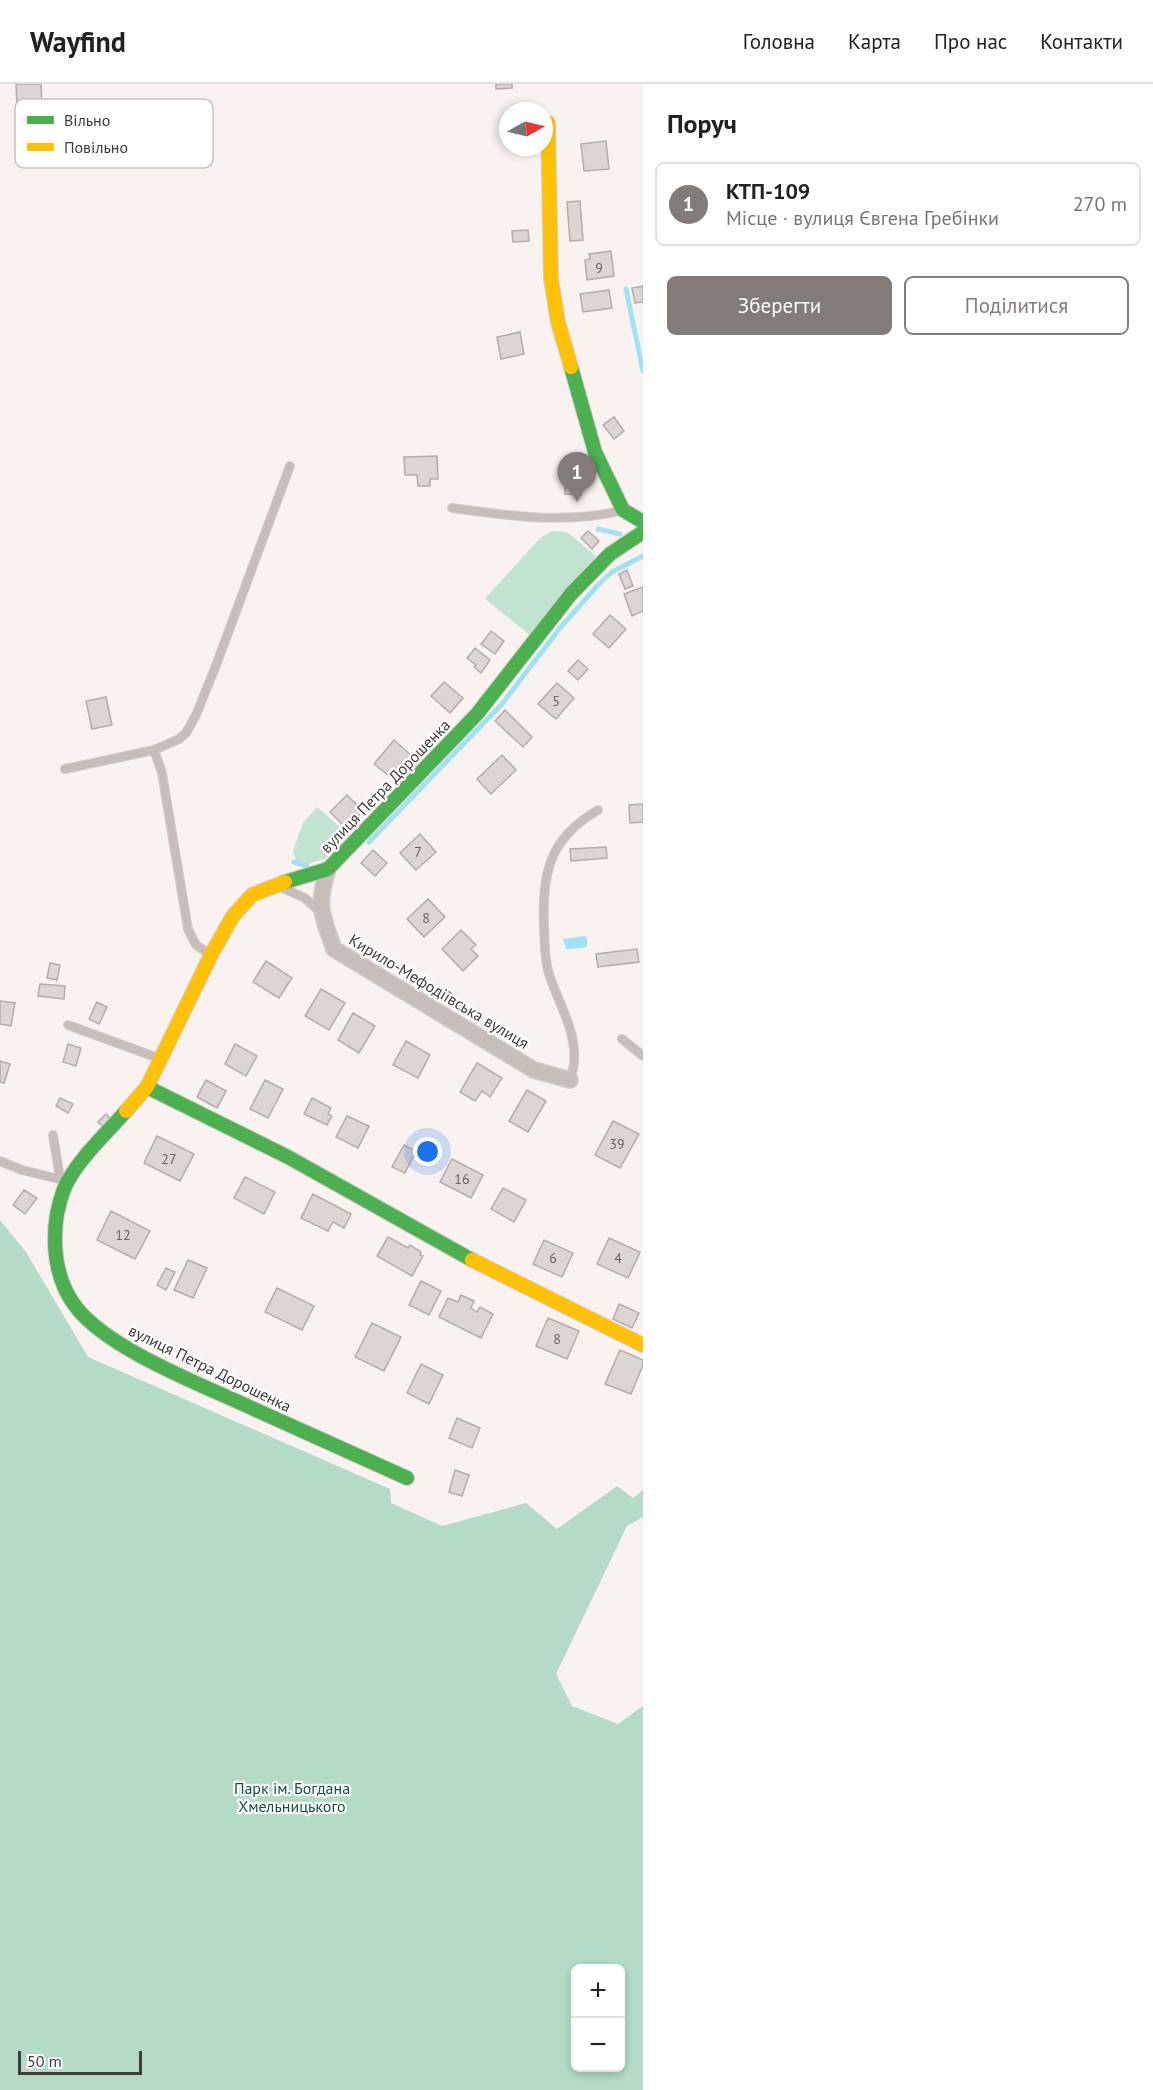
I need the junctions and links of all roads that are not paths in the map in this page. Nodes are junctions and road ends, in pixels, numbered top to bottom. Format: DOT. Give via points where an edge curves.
graph roads {
  1 [pos="549,156"];
  2 [pos="290,465"];
  3 [pos="452,507"];
  4 [pos="623,510"];
  5 [pos="643,522"];
  6 [pos="643,532"];
  7 [pos="154,750"];
  8 [pos="65,770"];
  9 [pos="598,810"];
  10 [pos="328,869"];
  11 [pos="273,885"];
  12 [pos="321,913"];
  13 [pos="211,955"];
  14 [pos="68,1025"];
  15 [pos="622,1040"];
  16 [pos="643,1056"];
  17 [pos="159,1059"];
  18 [pos="570,1080"];
  19 [pos="147,1087"];
  20 [pos="53,1135"];
  21 [pos="0,1161"];
  22 [pos="63,1180"];
  23 [pos="643,1346"];
  24 [pos="407,1478"];
  1 -- 4 [label="street" via="551,279 558,322 595,452"];
  2 -- 7 [label="lane" via="196,715 179,739"];
  3 -- 4 [label="lane" via="515,517 575,519"];
  4 -- 5 [label="street"];
  6 -- 10 [label="street, вулиця Петра Дорошенка" via="610,554 571,594 477,714"];
  7 -- 8 [label="lane"];
  7 -- 13 [label="lane" via="162,773 188,929 196,945"];
  9 -- 18 [label="lane" via="581,820 549,862 543,895 545,956 571,1032 574,1062"];
  10 -- 11 [label="street, вулиця Петра Дорошенка"];
  10 -- 12 [label="street, Кирило-Мефодіївська вулиця" via="321,889"];
  11 -- 12 [label="lane" via="305,898"];
  11 -- 13 [label="street, вулиця Петра Дорошенка" via="252,895 232,916"];
  12 -- 18 [label="street, Кирило-Мефодіївська вулиця" via="334,949 534,1070"];
  13 -- 17 [label="street, вулиця Петра Дорошенка"];
  14 -- 17 [label="lane"];
  15 -- 16 [label="lane"];
  17 -- 19 [label="street, вулиця Петра Дорошенка"];
  19 -- 22 [label="street, вулиця Петра Дорошенка"];
  19 -- 23 [label="street" via="288,1157 455,1252"];
  20 -- 22 [label="lane"];
  21 -- 22 [label="lane"];
  22 -- 24 [label="street, вулиця Петра Дорошенка" via="55,1220 58,1264 63,1282 87,1320 120,1343 184,1377"];
}
